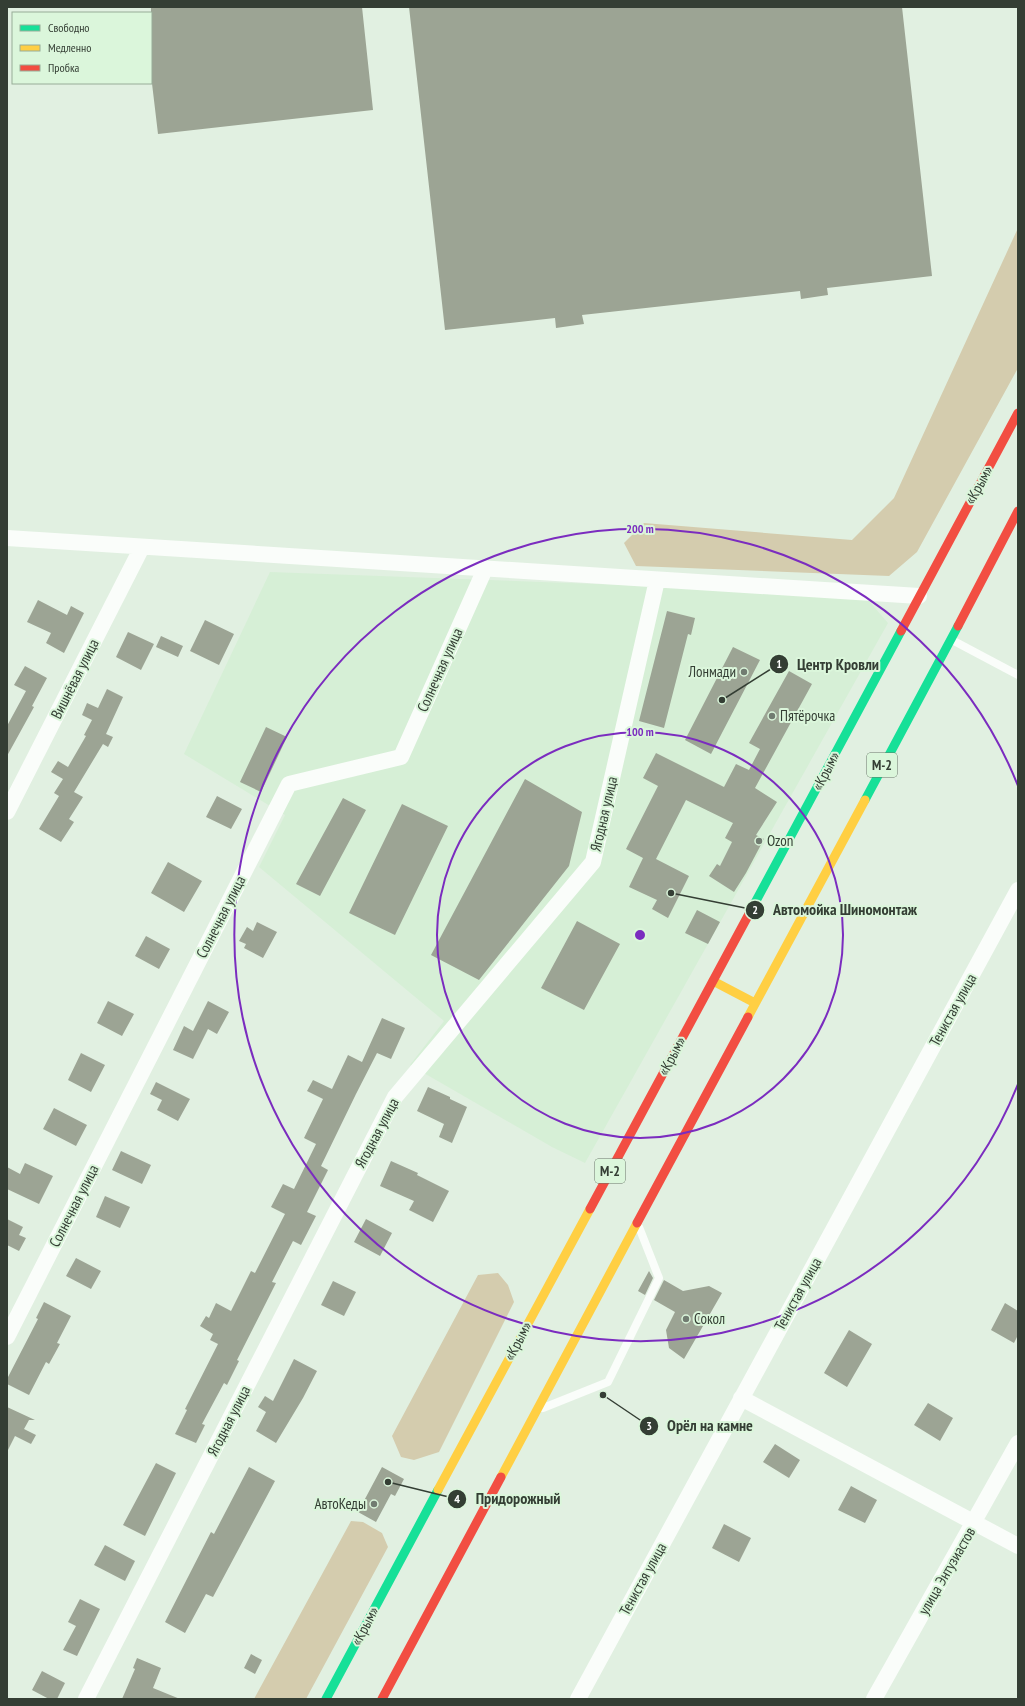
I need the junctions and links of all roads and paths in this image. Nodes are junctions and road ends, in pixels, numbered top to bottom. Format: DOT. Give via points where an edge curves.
graph roads {
  1 [pos="1018,413"];
  2 [pos="1018,511"];
  3 [pos="7,538"];
  4 [pos="142,547"];
  5 [pos="485,569"];
  6 [pos="657,580"];
  7 [pos="918,596"];
  8 [pos="951,640"];
  9 [pos="1018,675"];
  10 [pos="7,812"];
  11 [pos="1018,890"];
  12 [pos="712,981"];
  13 [pos="756,1003"];
  14 [pos="637,1224"];
  15 [pos="7,1337"];
  16 [pos="741,1398"];
  17 [pos="537,1410"];
  18 [pos="1018,1443"];
  19 [pos="974,1522"];
  20 [pos="1018,1546"];
  21 [pos="86,1699"];
  22 [pos="326,1699"];
  23 [pos="382,1699"];
  24 [pos="578,1699"];
  25 [pos="874,1699"];
  1 -- 7 [label="main road, «Крым» / М-2"];
  2 -- 8 [label="main road, М-2"];
  3 -- 4 [label="street"];
  4 -- 5 [label="street"];
  4 -- 10 [label="street, Вишнёвая улица"];
  5 -- 6 [label="street"];
  5 -- 15 [label="street, Солнечная улица" via="401,757 289,784"];
  6 -- 7 [label="street"];
  6 -- 21 [label="street, Ягодная улица" via="593,862 395,1097"];
  7 -- 12 [label="main road, «Крым» / М-2"];
  8 -- 9 [label="lane"];
  8 -- 13 [label="main road, М-2"];
  11 -- 16 [label="street, Тенистая улица"];
  12 -- 13 [label="main road"];
  12 -- 22 [label="main road, «Крым» / М-2"];
  13 -- 14 [label="main road, М-2"];
  14 -- 17 [label="main road, М-2"];
  14 -- 17 [label="lane" via="659,1278 608,1382"];
  16 -- 19 [label="street"];
  16 -- 24 [label="street, Тенистая улица"];
  17 -- 23 [label="main road, М-2"];
  18 -- 19 [label="street, улица Энтузиастов"];
  19 -- 20 [label="street"];
  19 -- 25 [label="street, улица Энтузиастов"];
}
